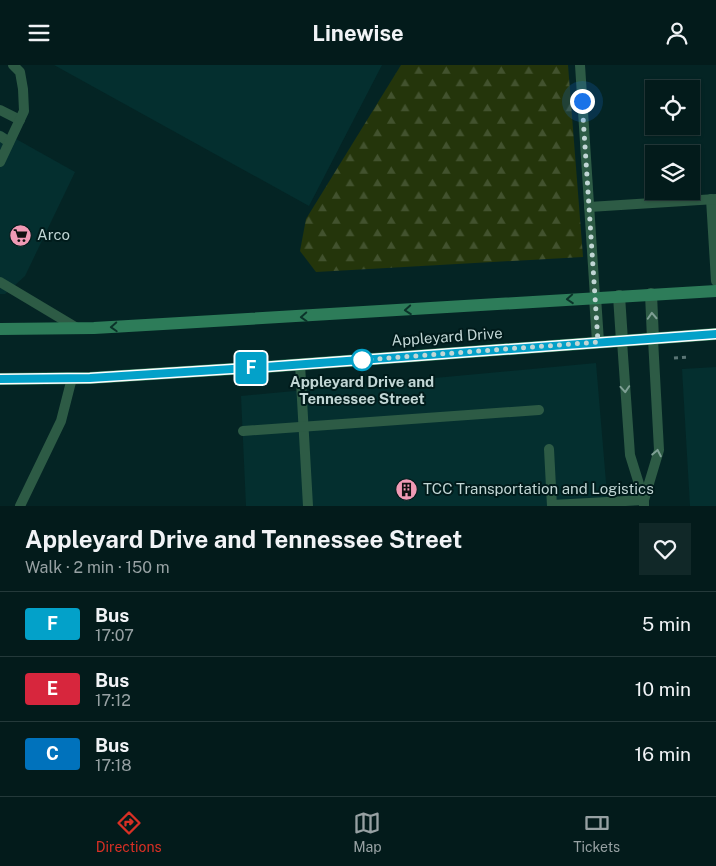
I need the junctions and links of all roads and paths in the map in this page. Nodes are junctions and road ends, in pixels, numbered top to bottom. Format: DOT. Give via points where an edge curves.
graph roads {
  1 [pos="13,65"];
  2 [pos="580,65"];
  3 [pos="0,110"];
  4 [pos="20,120"];
  5 [pos="0,136"];
  6 [pos="9,142"];
  7 [pos="0,162"];
  8 [pos="713,199"];
  9 [pos="589,207"];
  10 [pos="716,281"];
  11 [pos="0,282"];
  12 [pos="716,291"];
  13 [pos="651,294"];
  14 [pos="619,296"];
  15 [pos="595,297"];
  16 [pos="77,328"];
  17 [pos="0,329"];
  18 [pos="716,334"];
  19 [pos="653,339"];
  20 [pos="622,341"];
  21 [pos="598,342"];
  22 [pos="689,357"];
  23 [pos="674,358"];
  24 [pos="300,364"];
  25 [pos="72,378"];
  26 [pos="0,379"];
  27 [pos="540,410"];
  28 [pos="303,427"];
  29 [pos="243,431"];
  30 [pos="550,449"];
  31 [pos="644,503"];
  32 [pos="20,506"];
  33 [pos="308,506"];
  34 [pos="552,506"];
  1 -- 4 [label="lane" via="20,72 23,89 24,111"];
  2 -- 9 [label="lane"];
  3 -- 4 [label="lane"];
  4 -- 6 [label="lane"];
  5 -- 6 [label="lane"];
  6 -- 7 [label="lane"];
  8 -- 9 [label="lane"];
  8 -- 10 [label="lane"];
  9 -- 15 [label="lane"];
  11 -- 16 [label="lane"];
  12 -- 13 [label="main road, Appleyard Drive"];
  13 -- 14 [label="main road, Appleyard Drive"];
  19 -- 13 [label="street, one-way"];
  14 -- 15 [label="main road, Appleyard Drive"];
  14 -- 20 [label="street"];
  15 -- 16 [label="main road, Appleyard Drive, one-way" via="370,313"];
  15 -- 21 [label="street"];
  16 -- 17 [label="main road, Appleyard Drive"];
  18 -- 19 [label="main road, Appleyard Drive"];
  19 -- 20 [label="main road, Appleyard Drive"];
  31 -- 19 [label="lane, one-way" via="659,450"];
  20 -- 21 [label="main road, Appleyard Drive"];
  20 -- 31 [label="lane, one-way" via="630,455"];
  21 -- 24 [label="main road, Appleyard Drive"];
  22 -- 23 [label="path"];
  24 -- 25 [label="main road, Appleyard Drive"];
  24 -- 28 [label="lane"];
  25 -- 26 [label="main road, Appleyard Drive"];
  25 -- 32 [label="lane" via="60,421"];
  27 -- 28 [label="lane"];
  28 -- 29 [label="lane"];
  28 -- 33 [label="lane"];
  30 -- 34 [label="lane"];
  31 -- 34 [label="lane"];
}
